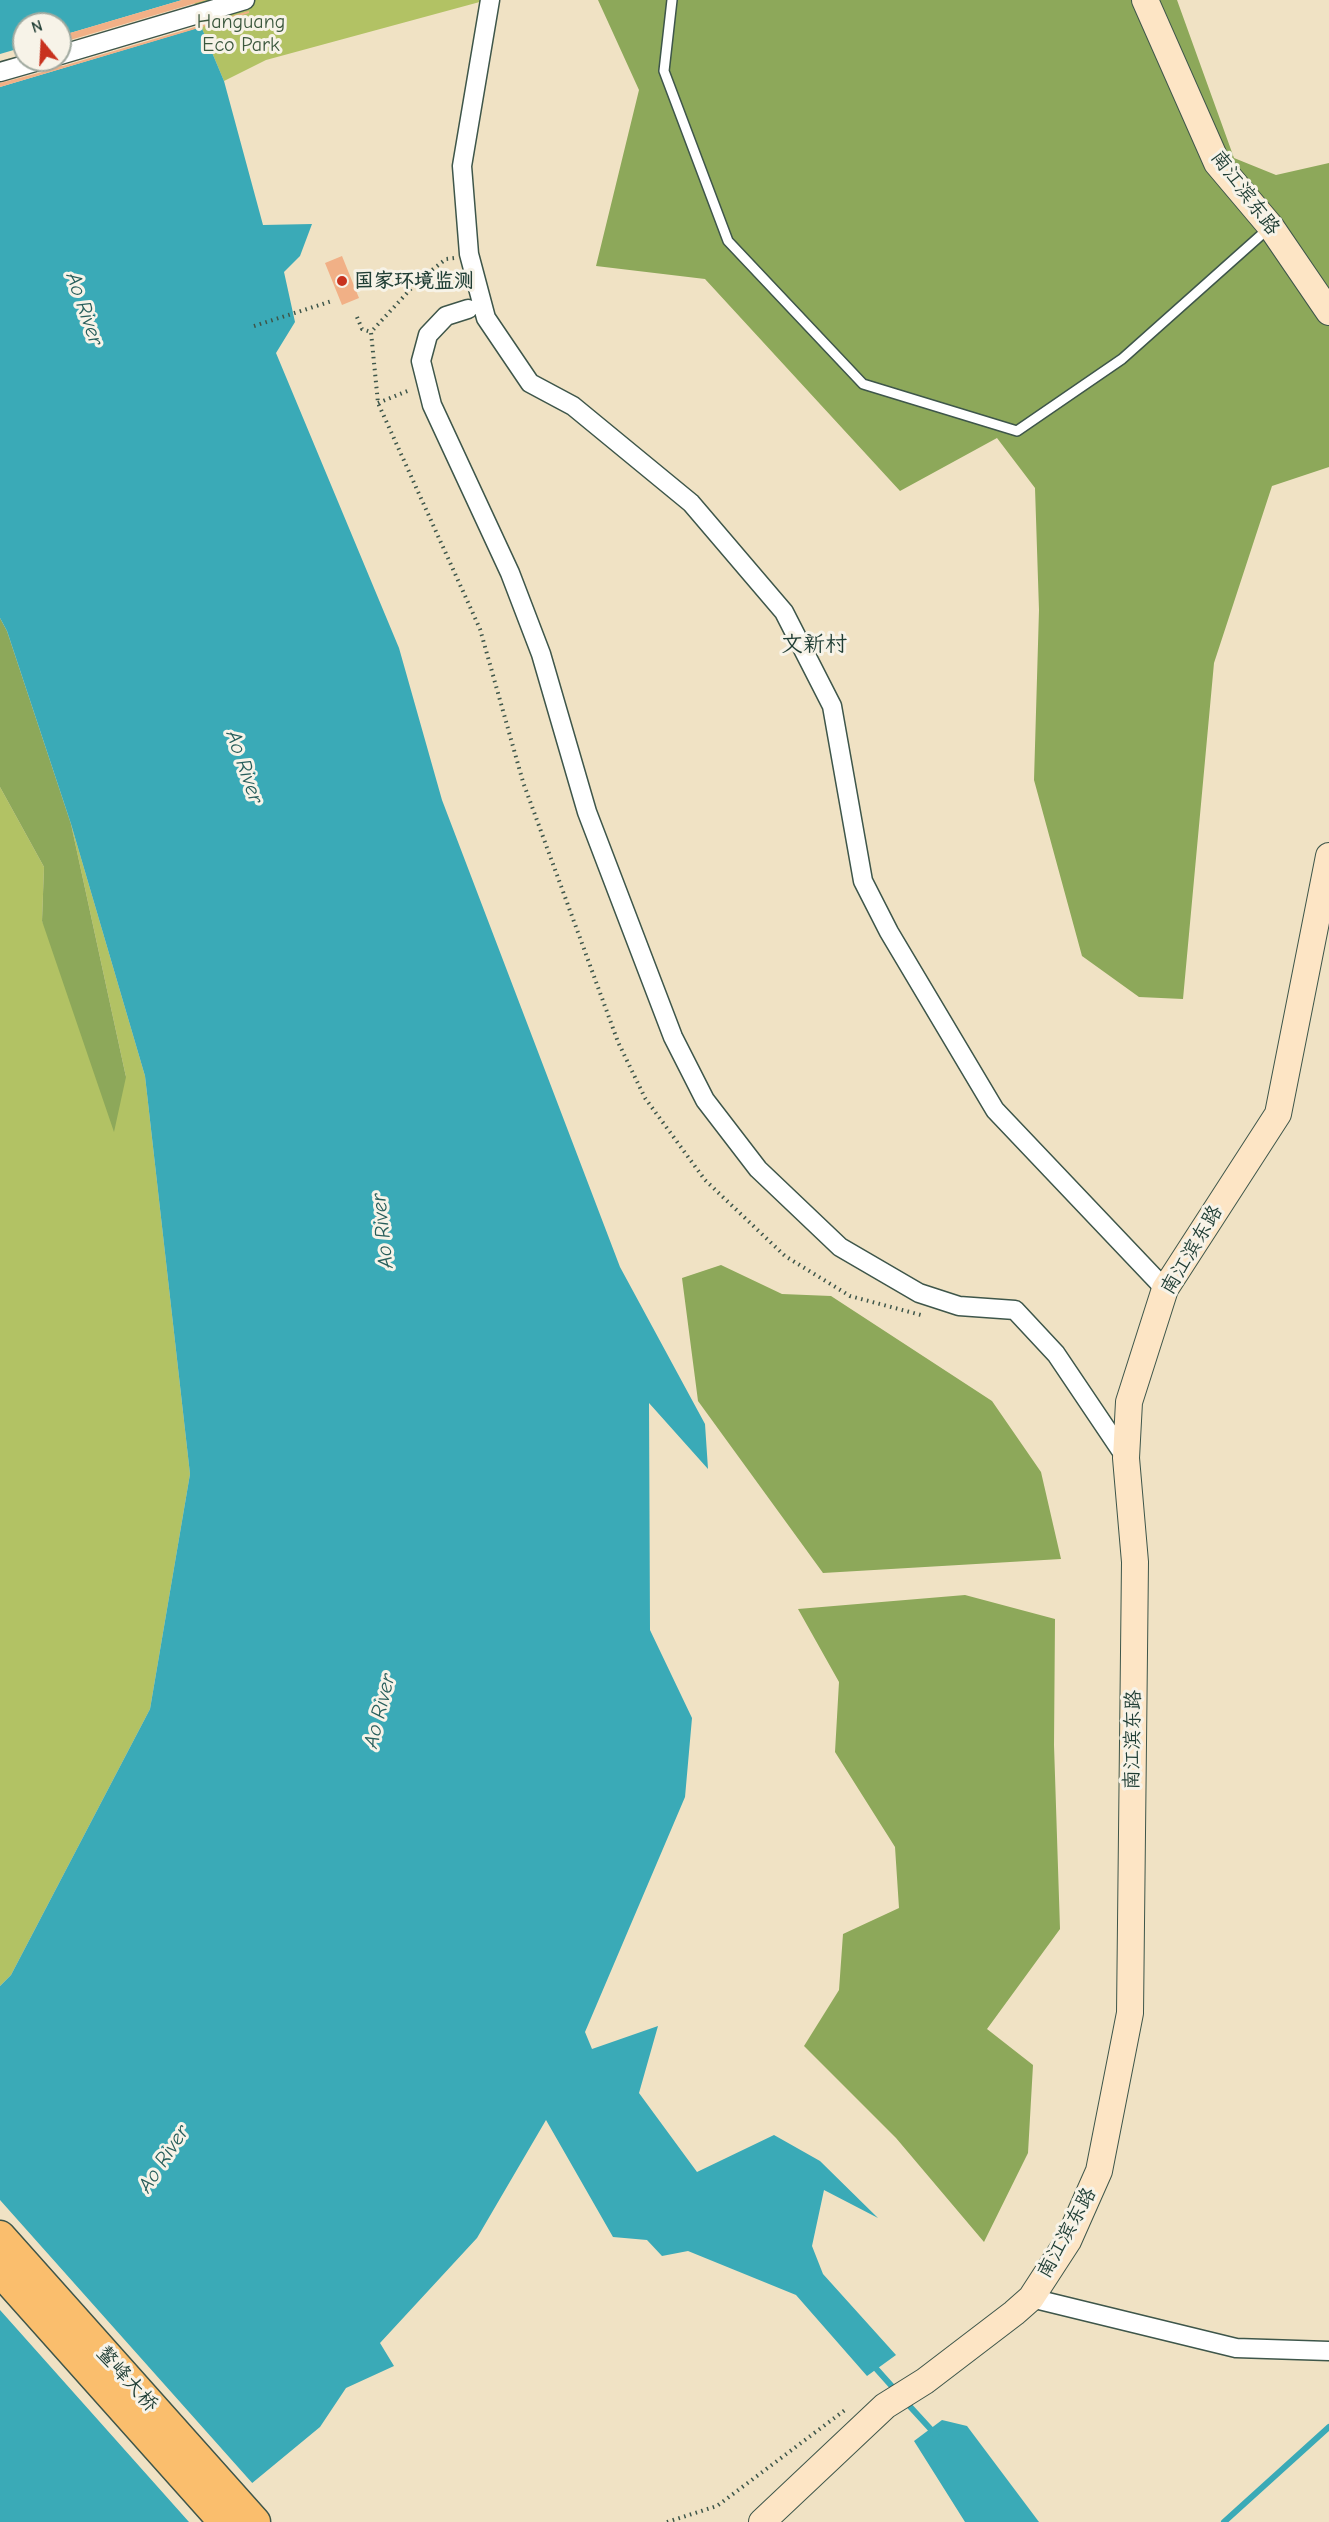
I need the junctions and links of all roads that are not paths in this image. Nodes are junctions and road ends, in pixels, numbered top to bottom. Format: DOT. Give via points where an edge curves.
graph roads {
  1 [pos="245,0"];
  2 [pos="490,0"];
  3 [pos="672,0"];
  4 [pos="1145,0"];
  5 [pos="72,51"];
  6 [pos="1271,227"];
  7 [pos="468,309"];
  8 [pos="1329,312"];
  9 [pos="1329,856"];
  10 [pos="1165,1289"];
  11 [pos="1126,1458"];
  12 [pos="0,2236"];
  13 [pos="0,2271"];
  14 [pos="1031,2298"];
  15 [pos="1329,2351"];
  16 [pos="224,2522"];
  17 [pos="255,2522"];
  18 [pos="762,2522"];
  1 -- 5 [label="street"];
  2 -- 10 [label="street" via="462,166 470,254 486,318 530,383 573,406 691,503 784,612 832,706 863,881 889,932 995,1110"];
  3 -- 6 [label="lane" via="664,71 728,241 862,384 1017,431 1122,359"];
  4 -- 6 [label="main road, 南江滨东路" via="1217,163"];
  6 -- 8 [label="main road, 南江滨东路"];
  7 -- 11 [label="street" via="446,316 428,335 421,361 432,405 510,573 541,654 587,812 673,1037 705,1100 758,1169 840,1246 919,1293 959,1305 1015,1310 1056,1354"];
  9 -- 10 [label="main road, 南江滨东路" via="1278,1114"];
  10 -- 11 [label="main road, 南江滨东路" via="1129,1402"];
  11 -- 14 [label="main road, 南江滨东路" via="1135,1562 1130,2013 1096,2179 1068,2241"];
  12 -- 17 [label="main road, 鳌峰大桥"];
  13 -- 16 [label="main road, 鳌峰大桥"];
  14 -- 15 [label="street" via="1236,2348"];
  14 -- 18 [label="main road, 南江滨东路" via="925,2381 885,2406"];
}
